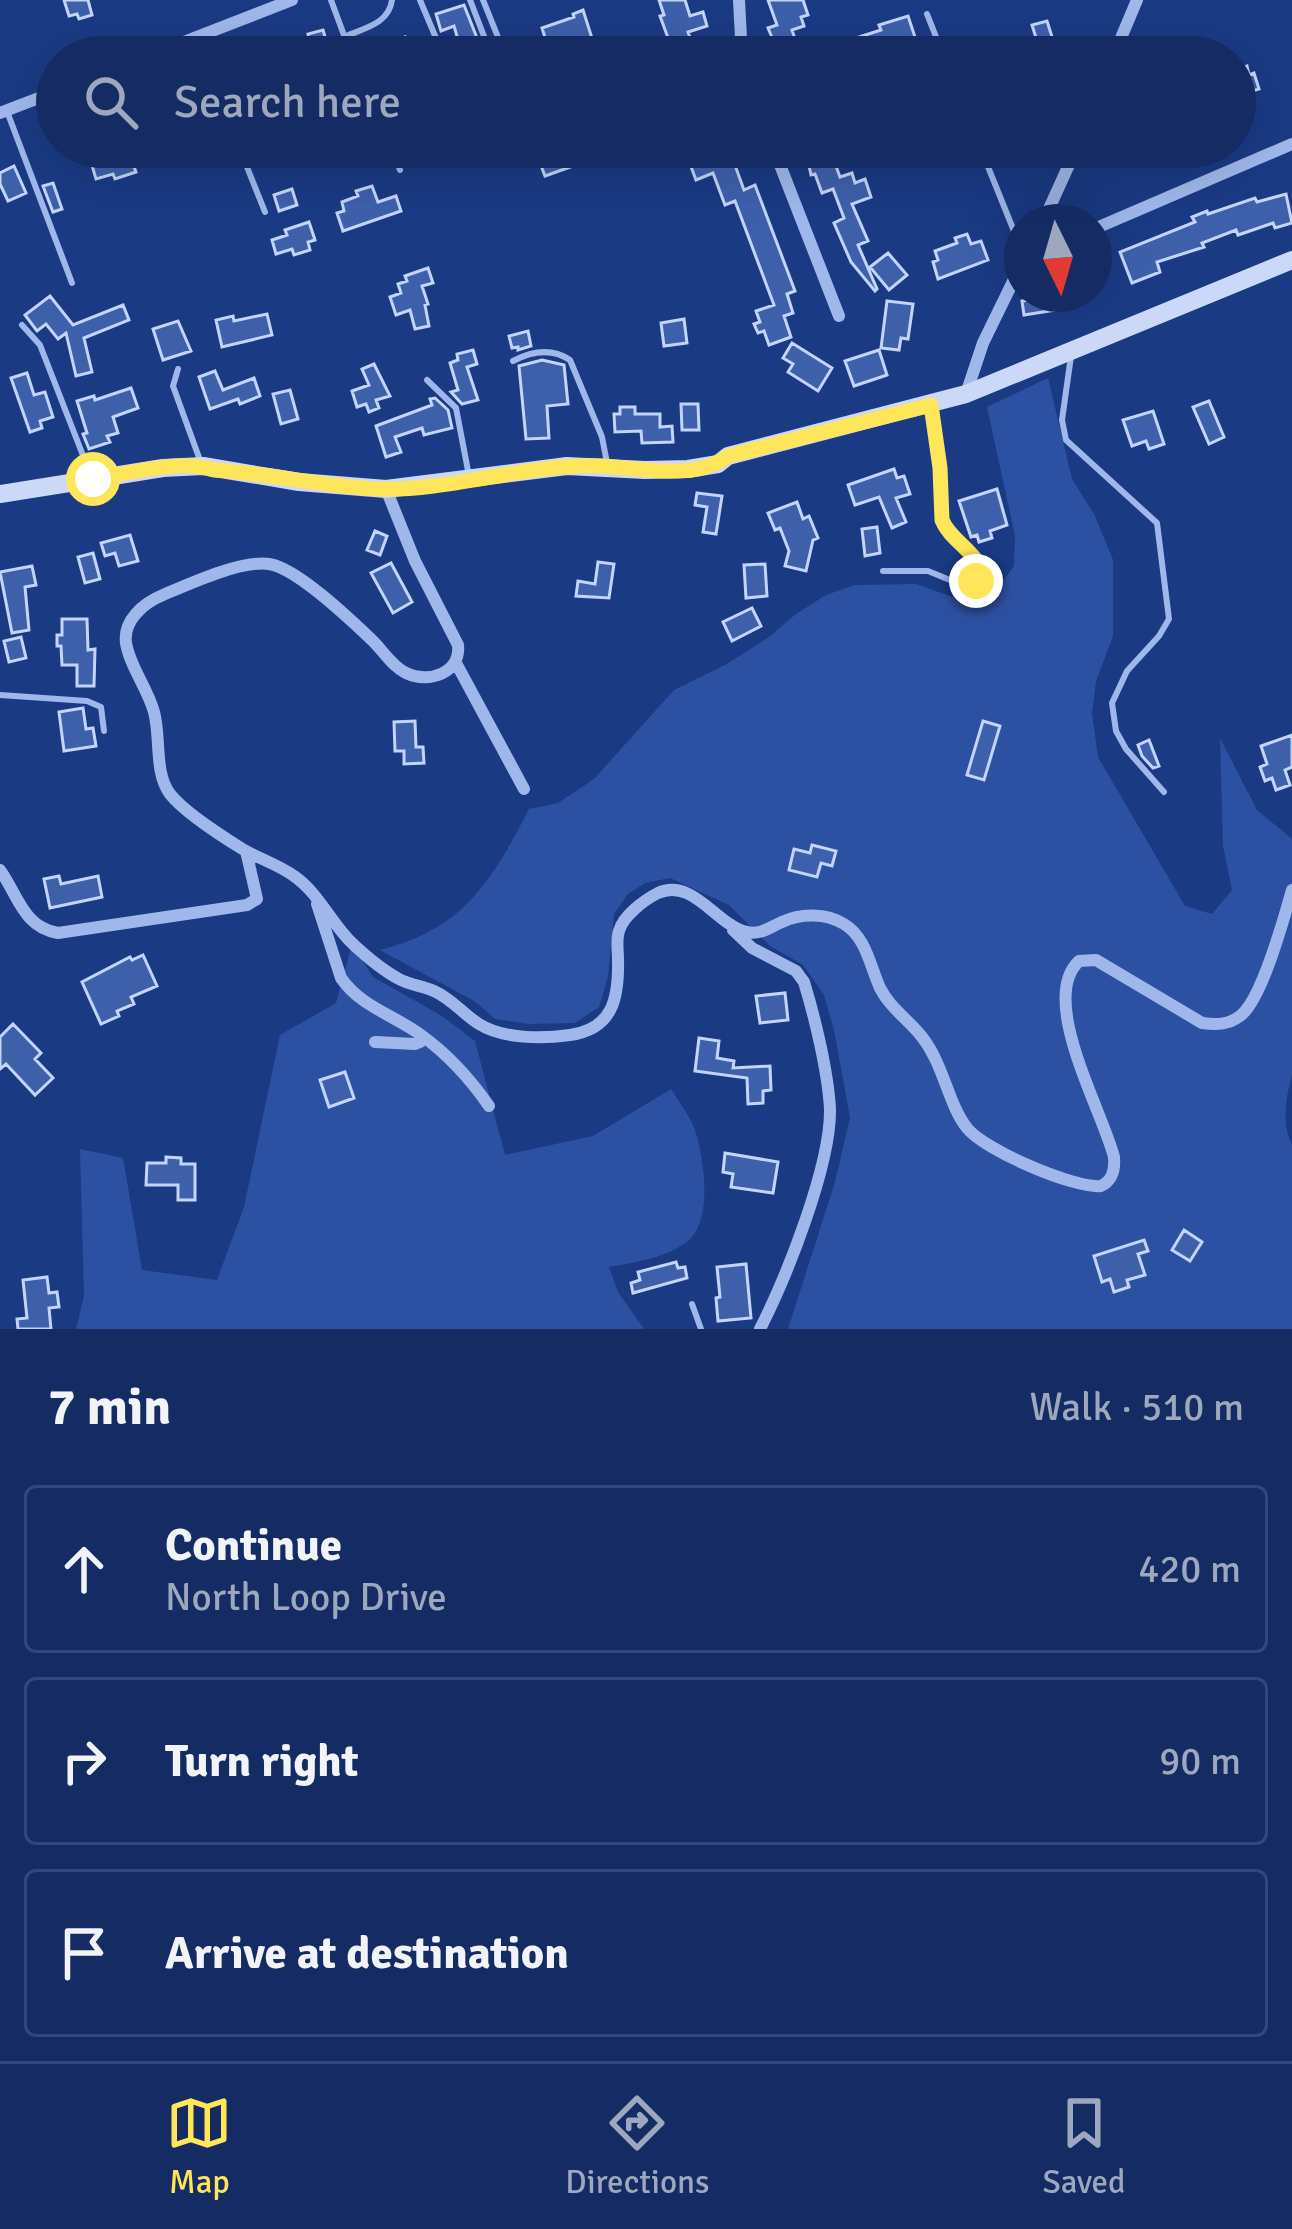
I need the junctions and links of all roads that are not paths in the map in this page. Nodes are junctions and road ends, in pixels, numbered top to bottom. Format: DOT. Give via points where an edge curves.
graph roads {
  1 [pos="292,0"];
  2 [pos="331,0"];
  3 [pos="392,0"];
  4 [pos="420,0"];
  5 [pos="470,0"];
  6 [pos="483,0"];
  7 [pos="739,0"];
  8 [pos="1136,0"];
  9 [pos="927,14"];
  10 [pos="201,36"];
  11 [pos="344,36"];
  12 [pos="346,36"];
  13 [pos="435,36"];
  14 [pos="484,36"];
  15 [pos="498,36"];
  16 [pos="741,36"];
  17 [pos="936,36"];
  18 [pos="1121,36"];
  19 [pos="36,99"];
  20 [pos="3,112"];
  21 [pos="1292,143"];
  22 [pos="1256,159"];
  23 [pos="248,168"];
  24 [pos="780,168"];
  25 [pos="988,168"];
  26 [pos="1067,168"];
  27 [pos="1234,168"];
  28 [pos="1050,204"];
  29 [pos="1004,206"];
  30 [pos="266,212"];
  31 [pos="1112,221"];
  32 [pos="1292,260"];
  33 [pos="72,283"];
  34 [pos="1004,300"];
  35 [pos="839,316"];
  36 [pos="22,325"];
  37 [pos="1072,352"];
  38 [pos="513,361"];
  39 [pos="178,369"];
  40 [pos="428,380"];
  41 [pos="966,394"];
  42 [pos="931,405"];
  43 [pos="202,466"];
  44 [pos="608,467"];
  45 [pos="93,479"];
  46 [pos="470,479"];
  47 [pos="386,489"];
  48 [pos="0,494"];
  49 [pos="883,571"];
  50 [pos="456,663"];
  51 [pos="0,695"];
  52 [pos="104,731"];
  53 [pos="524,789"];
  54 [pos="1164,792"];
  55 [pos="246,851"];
  56 [pos="0,870"];
  57 [pos="1292,890"];
  58 [pos="313,892"];
  59 [pos="715,912"];
  60 [pos="421,1035"];
  61 [pos="375,1042"];
  62 [pos="489,1106"];
  63 [pos="692,1304"];
  64 [pos="700,1329"];
  65 [pos="760,1329"];
  1 -- 10 [label="street"];
  2 -- 11 [label="lane"];
  3 -- 12 [label="lane" via="384,20"];
  4 -- 13 [label="lane"];
  5 -- 14 [label="lane"];
  6 -- 15 [label="lane"];
  7 -- 16 [label="street"];
  8 -- 18 [label="street"];
  9 -- 17 [label="lane"];
  19 -- 20 [label="street"];
  20 -- 33 [label="lane"];
  21 -- 22 [label="street"];
  23 -- 30 [label="lane"];
  24 -- 35 [label="street"];
  25 -- 29 [label="lane"];
  26 -- 28 [label="street"];
  27 -- 31 [label="street"];
  32 -- 37 [label="street"];
  34 -- 41 [label="street"];
  36 -- 45 [label="lane" via="40,345"];
  37 -- 41 [label="street"];
  37 -- 54 [label="lane" via="1066,440 1157,523 1168,619 1112,703 1126,749"];
  38 -- 44 [label="lane" via="539,352 570,360"];
  39 -- 43 [label="lane" via="173,386"];
  40 -- 46 [label="lane" via="456,408"];
  41 -- 42 [label="street"];
  42 -- 44 [label="street" via="718,464"];
  42 -- 49 [label="lane" via="942,520 980,566 976,581 967,587 928,571"];
  43 -- 45 [label="street"];
  43 -- 47 [label="street"];
  44 -- 46 [label="street"];
  45 -- 48 [label="street"];
  46 -- 47 [label="street"];
  47 -- 50 [label="street" via="455,635"];
  50 -- 53 [label="street"];
  50 -- 55 [label="street" via="437,676 403,671 300,578 273,564 247,565 141,609 126,642 154,712 165,786"];
  51 -- 52 [label="lane" via="87,700 101,707"];
  55 -- 56 [label="street" via="257,899 247,904 58,933 32,922"];
  55 -- 58 [label="street"];
  57 -- 59 [label="street" via="1252,1003 1231,1022 1202,1023 1096,959 1079,961 1068,974 1070,1029 1114,1156 1110,1180 1092,1187 1000,1152 967,1128 924,1038 889,1002 848,926 807,915 752,933"];
  58 -- 59 [label="street" via="352,944 398,979 433,990 491,1030 533,1037 580,1033 604,1020 617,993 619,930 654,895 681,891"];
  58 -- 60 [label="street" via="349,989"];
  59 -- 65 [label="street" via="804,982 830,1113 809,1206"];
  60 -- 61 [label="street" via="415,1044"];
  60 -- 62 [label="street"];
  63 -- 64 [label="lane"];
}
